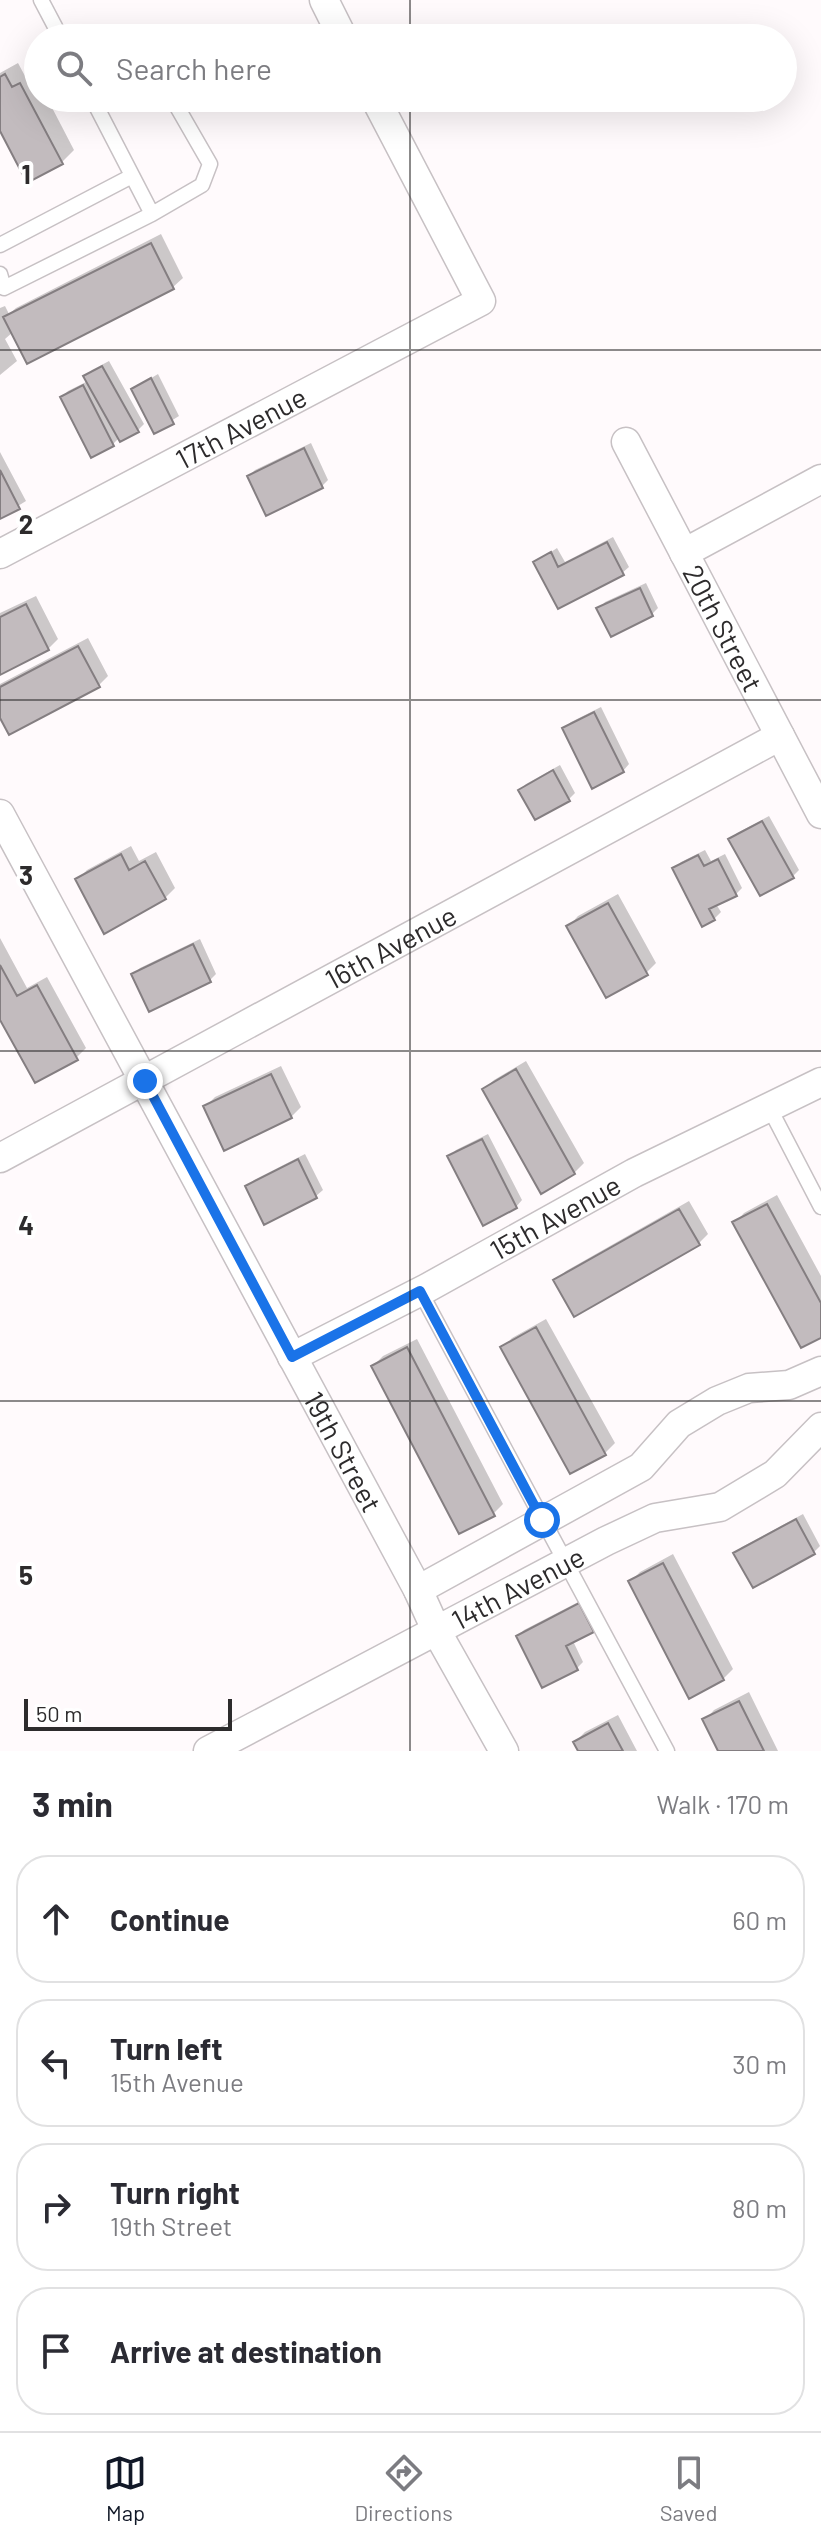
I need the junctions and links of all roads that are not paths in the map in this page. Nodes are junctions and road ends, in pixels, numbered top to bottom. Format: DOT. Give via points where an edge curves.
graph roads {
  1 [pos="41,0"];
  2 [pos="324,0"];
  3 [pos="54,24"];
  4 [pos="336,24"];
  5 [pos="99,112"];
  6 [pos="180,112"];
  7 [pos="382,112"];
  8 [pos="132,176"];
  9 [pos="152,214"];
  10 [pos="0,245"];
  11 [pos="0,274"];
  12 [pos="626,442"];
  13 [pos="821,479"];
  14 [pos="684,553"];
  15 [pos="0,554"];
  16 [pos="780,736"];
  17 [pos="0,814"];
  18 [pos="821,814"];
  19 [pos="145,1081"];
  20 [pos="821,1082"];
  21 [pos="769,1107"];
  22 [pos="0,1158"];
  23 [pos="821,1207"];
  24 [pos="420,1291"];
  25 [pos="292,1357"];
  26 [pos="821,1371"];
  27 [pos="821,1427"];
  28 [pos="542,1520"];
  29 [pos="566,1563"];
  30 [pos="418,1590"];
  31 [pos="437,1632"];
  32 [pos="208,1751"];
  33 [pos="504,1751"];
  34 [pos="667,1751"];
  1 -- 3 [label="lane"];
  2 -- 4 [label="street"];
  5 -- 8 [label="lane"];
  6 -- 9 [label="lane" via="210,164 202,185"];
  7 -- 15 [label="street, 17th Avenue" via="481,301"];
  8 -- 9 [label="lane"];
  8 -- 10 [label="lane"];
  9 -- 11 [label="lane" via="4,288"];
  12 -- 14 [label="street, 20th Street"];
  13 -- 14 [label="street"];
  14 -- 16 [label="street, 20th Street"];
  16 -- 18 [label="street, 20th Street"];
  16 -- 19 [label="street, 16th Avenue"];
  17 -- 19 [label="street, 19th Street"];
  19 -- 22 [label="street, 16th Avenue"];
  19 -- 25 [label="street, 19th Street"];
  20 -- 21 [label="street, 15th Avenue"];
  21 -- 23 [label="lane"];
  21 -- 24 [label="street, 15th Avenue" via="634,1173"];
  24 -- 25 [label="street, 15th Avenue"];
  24 -- 28 [label="lane"];
  25 -- 30 [label="street, 19th Street"];
  26 -- 28 [label="street" via="789,1385 749,1388 717,1401 679,1424 641,1467"];
  27 -- 29 [label="street, 14th Avenue" via="775,1474 720,1507 655,1518"];
  28 -- 29 [label="lane"];
  28 -- 30 [label="street"];
  29 -- 31 [label="street, 14th Avenue"];
  29 -- 34 [label="lane"];
  30 -- 31 [label="street, 19th Street"];
  31 -- 32 [label="street, 14th Avenue"];
  31 -- 33 [label="street, 19th Street"];
}
